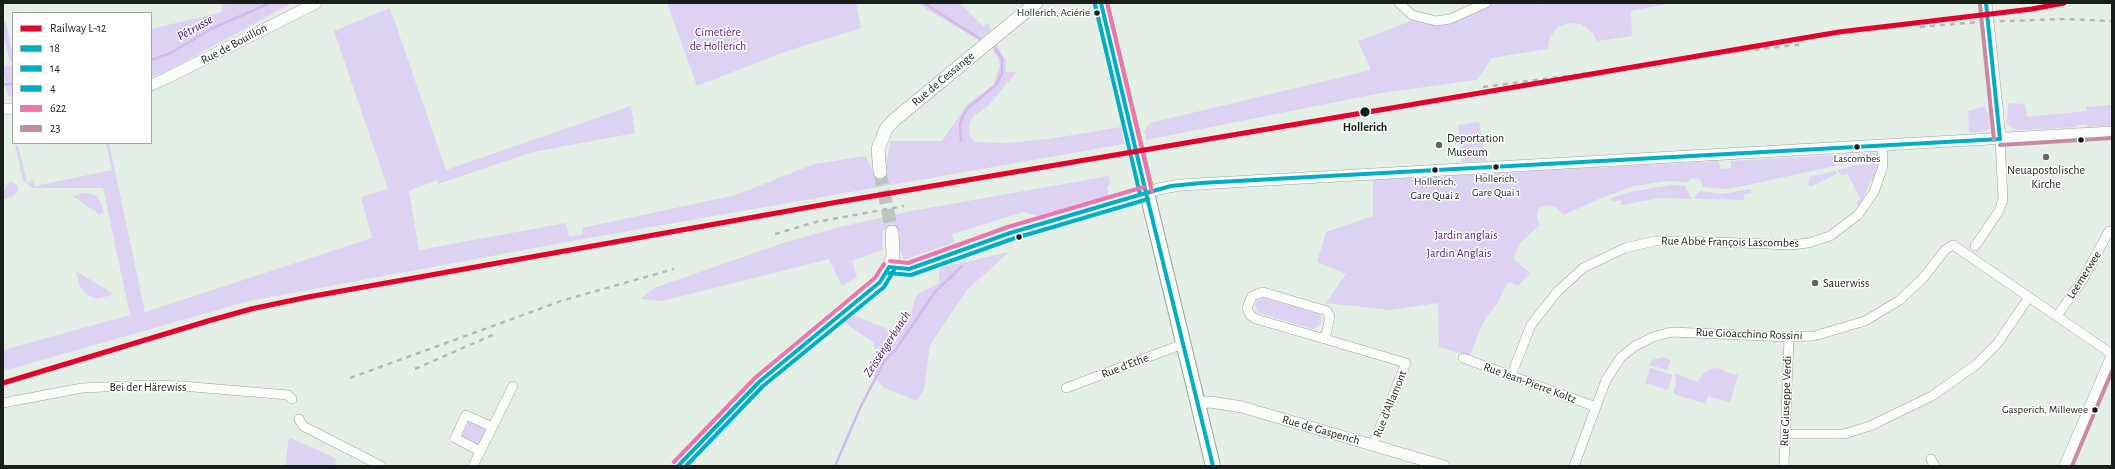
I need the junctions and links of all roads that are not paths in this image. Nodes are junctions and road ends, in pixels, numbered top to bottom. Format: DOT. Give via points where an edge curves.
graph roads {
  1 [pos="316,3"];
  2 [pos="1036,3"];
  3 [pos="1100,3"];
  4 [pos="1399,3"];
  5 [pos="1486,3"];
  6 [pos="1986,3"];
  7 [pos="152,85"];
  8 [pos="2112,132"];
  9 [pos="2000,139"];
  10 [pos="1882,146"];
  11 [pos="880,172"];
  12 [pos="1146,192"];
  13 [pos="2109,231"];
  14 [pos="892,232"];
  15 [pos="1975,246"];
  16 [pos="889,267"];
  17 [pos="2029,298"];
  18 [pos="2057,316"];
  19 [pos="1788,337"];
  20 [pos="1324,339"];
  21 [pos="1183,344"];
  22 [pos="2112,355"];
  23 [pos="1463,358"];
  24 [pos="2109,371"];
  25 [pos="1511,376"];
  26 [pos="513,386"];
  27 [pos="1066,388"];
  28 [pos="292,399"];
  29 [pos="3,402"];
  30 [pos="1197,403"];
  31 [pos="1596,407"];
  32 [pos="299,419"];
  33 [pos="492,427"];
  34 [pos="1785,434"];
  35 [pos="1374,445"];
  36 [pos="480,451"];
  37 [pos="1420,463"];
  38 [pos="381,466"];
  39 [pos="473,466"];
  40 [pos="678,466"];
  41 [pos="1213,466"];
  42 [pos="1444,466"];
  43 [pos="1574,466"];
  44 [pos="1784,466"];
  45 [pos="2065,466"];
  1 -- 7 [label="street, Rue de Bouillon"];
  2 -- 11 [label="main road, Rue de Cessange" via="893,121 886,129 878,149"];
  3 -- 12 [label="main road"];
  4 -- 5 [label="street" via="1412,15 1436,21 1458,16"];
  6 -- 9 [label="street, bridge"];
  8 -- 9 [label="street"];
  9 -- 10 [label="street"];
  9 -- 15 [label="street" via="2003,200 1999,211"];
  10 -- 12 [label="street" via="1201,183"];
  10 -- 25 [label="street, Rue Abbé François Lascombes" via="1883,166 1874,192 1858,215 1830,236 1790,245 1655,242 1625,248 1583,268 1557,292 1531,325"];
  12 -- 16 [label="street" via="1010,233 909,269"];
  12 -- 21 [label="main road"];
  13 -- 18 [label="street, Leemerwee" via="2084,279"];
  14 -- 16 [label="main road" via="893,250"];
  16 -- 40 [label="main road" via="880,282 759,382"];
  17 -- 18 [label="street"];
  17 -- 19 [label="street, Rue Gioacchino Rossini" via="1953,245 1945,250 1924,277 1900,300 1865,321 1814,336"];
  17 -- 34 [label="street" via="1997,344 1976,364 1932,396 1870,426 1844,434"];
  18 -- 22 [label="street"];
  19 -- 31 [label="street, Rue Gioacchino Rossini" via="1689,332 1671,332 1652,337 1621,357 1606,380"];
  19 -- 34 [label="street, Rue Giuseppe Verdi"];
  20 -- 20 [label="street" via="1330,317 1327,311 1262,292 1252,296 1247,308 1250,315 1256,319"];
  20 -- 35 [label="street, Rue d'Allamont" via="1406,363"];
  21 -- 27 [label="street, Rue d'Ethe"];
  21 -- 30 [label="main road"];
  22 -- 24 [label="street"];
  23 -- 25 [label="street, Rue Jean-Pierre Koltz"];
  24 -- 45 [label="street"];
  25 -- 31 [label="street, Rue Jean-Pierre Koltz"];
  26 -- 33 [label="street"];
  28 -- 29 [label="street, Bei der Härewiss" via="288,395 147,385 82,388"];
  30 -- 35 [label="street, Rue de Gasperich" via="1230,404"];
  30 -- 41 [label="main road"];
  31 -- 43 [label="street, Rue Gioacchino Rossini"];
  32 -- 38 [label="street" via="303,426"];
  33 -- 36 [label="street"];
  33 -- 36 [label="street" via="466,415 455,438"];
  34 -- 44 [label="street, Rue Giuseppe Verdi"];
  35 -- 37 [label="street, Rue de Gasperich"];
  36 -- 39 [label="street"];
  37 -- 42 [label="street, Rue de Gasperich"];
}
